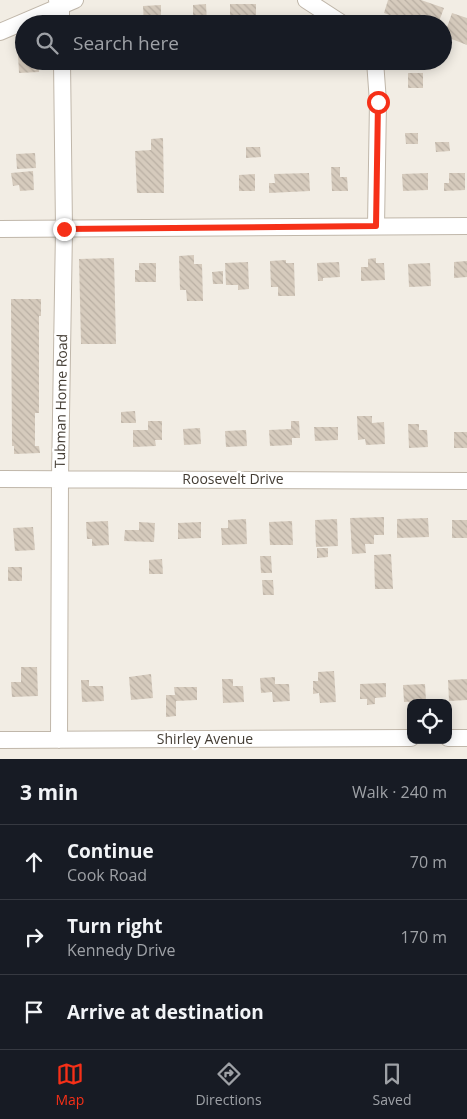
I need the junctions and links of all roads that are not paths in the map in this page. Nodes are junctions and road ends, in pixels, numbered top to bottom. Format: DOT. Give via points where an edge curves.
graph roads {
  1 [pos="306,0"];
  2 [pos="64,2"];
  3 [pos="36,15"];
  4 [pos="62,15"];
  5 [pos="329,15"];
  6 [pos="15,25"];
  7 [pos="0,32"];
  8 [pos="62,70"];
  9 [pos="376,70"];
  10 [pos="376,226"];
  11 [pos="467,226"];
  12 [pos="0,229"];
  13 [pos="64,229"];
  14 [pos="60,478"];
  15 [pos="0,479"];
  16 [pos="467,480"];
  17 [pos="407,738"];
  18 [pos="452,738"];
  19 [pos="467,738"];
  20 [pos="0,740"];
  21 [pos="59,740"];
  1 -- 5 [label="street"];
  2 -- 3 [label="street"];
  2 -- 4 [label="street"];
  6 -- 7 [label="street"];
  8 -- 13 [label="street, Tubman Home Road"];
  9 -- 10 [label="street"];
  10 -- 11 [label="street"];
  10 -- 13 [label="street"];
  12 -- 13 [label="street"];
  13 -- 14 [label="street, Tubman Home Road"];
  14 -- 15 [label="street, Roosevelt Drive"];
  14 -- 16 [label="street, Roosevelt Drive"];
  14 -- 21 [label="street, Tubman Home Road"];
  17 -- 21 [label="street, Shirley Avenue"];
  18 -- 19 [label="street"];
  20 -- 21 [label="street, Shirley Avenue"];
}
